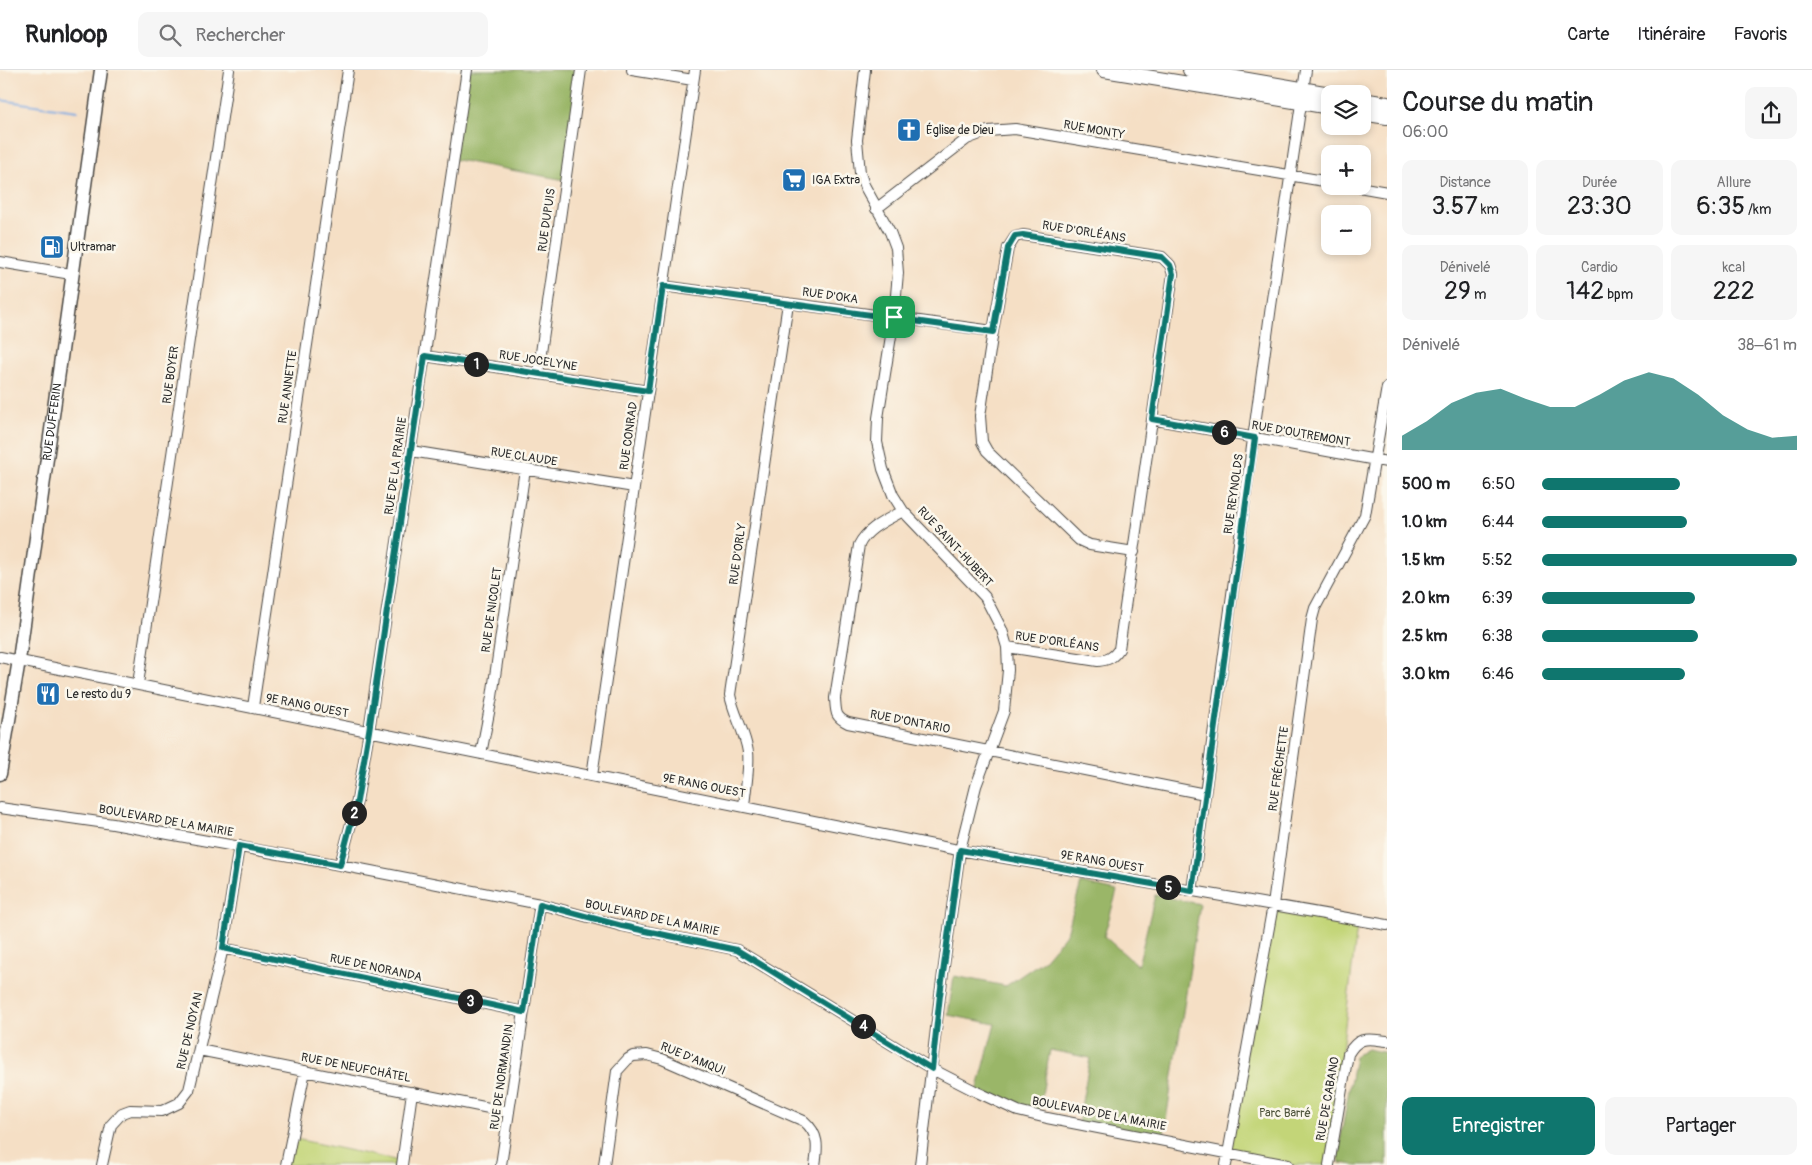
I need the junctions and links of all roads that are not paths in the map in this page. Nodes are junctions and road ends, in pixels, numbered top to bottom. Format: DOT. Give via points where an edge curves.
graph roads {
  1 [pos="101,70"];
  2 [pos="229,70"];
  3 [pos="348,70"];
  4 [pos="467,70"];
  5 [pos="581,70"];
  6 [pos="632,70"];
  7 [pos="865,70"];
  8 [pos="1104,70"];
  9 [pos="1190,70"];
  10 [pos="1306,70"];
  11 [pos="694,75"];
  12 [pos="1321,95"];
  13 [pos="1302,96"];
  14 [pos="1371,101"];
  15 [pos="1321,103"];
  16 [pos="1387,104"];
  17 [pos="1371,114"];
  18 [pos="1387,117"];
  19 [pos="1290,176"];
  20 [pos="1321,181"];
  21 [pos="1371,189"];
  22 [pos="1387,192"];
  23 [pos="876,209"];
  24 [pos="0,262"];
  25 [pos="72,274"];
  26 [pos="663,286"];
  27 [pos="788,303"];
  28 [pos="894,317"];
  29 [pos="993,332"];
  30 [pos="425,356"];
  31 [pos="538,374"];
  32 [pos="1387,387"];
  33 [pos="648,391"];
  34 [pos="1152,419"];
  35 [pos="1255,438"];
  36 [pos="411,451"];
  37 [pos="1374,460"];
  38 [pos="1387,462"];
  39 [pos="525,470"];
  40 [pos="634,487"];
  41 [pos="903,511"];
  42 [pos="1134,552"];
  43 [pos="1007,647"];
  44 [pos="0,657"];
  45 [pos="19,660"];
  46 [pos="138,684"];
  47 [pos="253,708"];
  48 [pos="369,731"];
  49 [pos="989,750"];
  50 [pos="481,754"];
  51 [pos="0,774"];
  52 [pos="592,776"];
  53 [pos="1205,794"];
  54 [pos="744,807"];
  55 [pos="0,808"];
  56 [pos="239,846"];
  57 [pos="960,850"];
  58 [pos="340,865"];
  59 [pos="1192,891"];
  60 [pos="540,904"];
  61 [pos="1273,905"];
  62 [pos="1387,925"];
  63 [pos="223,948"];
  64 [pos="524,1012"];
  65 [pos="1387,1042"];
  66 [pos="199,1050"];
  67 [pos="932,1069"];
  68 [pos="305,1071"];
  69 [pos="412,1092"];
  70 [pos="509,1112"];
  71 [pos="1227,1153"];
  72 [pos="102,1165"];
  73 [pos="286,1165"];
  74 [pos="402,1165"];
  75 [pos="501,1165"];
  76 [pos="604,1165"];
  77 [pos="815,1165"];
  78 [pos="920,1165"];
  79 [pos="1226,1165"];
  80 [pos="1288,1165"];
  81 [pos="1329,1165"];
  1 -- 25 [label="main road, RUE DUFFERIN"];
  2 -- 46 [label="street, RUE BOYER"];
  3 -- 47 [label="street, RUE ANNETTE"];
  4 -- 30 [label="street, RUE DE LA PRAIRIE"];
  5 -- 31 [label="street, RUE DUPUIS"];
  6 -- 11 [label="street"];
  7 -- 23 [label="street, RUE SAINT-HUBERT" via="858,158 864,185"];
  8 -- 13 [label="highway"];
  9 -- 13 [label="highway"];
  10 -- 13 [label="street, RUE REYNOLDS"];
  11 -- 26 [label="street, RUE CONRAD"];
  12 -- 13 [label="highway"];
  13 -- 15 [label="highway"];
  13 -- 19 [label="street, RUE REYNOLDS"];
  14 -- 16 [label="highway"];
  17 -- 18 [label="highway"];
  19 -- 20 [label="street, RUE MONTY"];
  19 -- 23 [label="street, RUE MONTY" via="1015,129 988,131 967,139"];
  19 -- 35 [label="street, RUE REYNOLDS"];
  21 -- 22 [label="street"];
  23 -- 28 [label="street, RUE SAINT-HUBERT" via="896,248 898,273"];
  24 -- 25 [label="street"];
  25 -- 45 [label="main road, RUE DUFFERIN"];
  26 -- 27 [label="street, RUE D'OKA"];
  26 -- 33 [label="street, RUE CONRAD"];
  27 -- 28 [label="street, RUE D'OKA"];
  27 -- 54 [label="street, RUE D'ORLY" via="730,696 749,753"];
  28 -- 29 [label="street, RUE D'OKA"];
  28 -- 41 [label="street, RUE SAINT-HUBERT" via="877,442 883,469"];
  29 -- 34 [label="street, RUE D'ORLÉANS" via="1008,248 1015,236 1162,257 1173,274"];
  29 -- 42 [label="street, RUE D'ORLÉANS" via="980,416 982,442 987,451 1079,540 1090,545"];
  30 -- 31 [label="street, RUE JOCELYNE"];
  30 -- 36 [label="street, RUE DE LA PRAIRIE"];
  31 -- 33 [label="street, RUE JOCELYNE"];
  32 -- 37 [label="street, RUE FRÉCHETTE"];
  33 -- 40 [label="street, RUE CONRAD"];
  34 -- 35 [label="street, RUE D'OUTREMONT"];
  34 -- 42 [label="street, RUE D'ORLÉANS"];
  35 -- 37 [label="street, RUE D'OUTREMONT"];
  35 -- 53 [label="street, RUE REYNOLDS"];
  36 -- 39 [label="street, RUE CLAUDE"];
  36 -- 48 [label="street, RUE DE LA PRAIRIE"];
  37 -- 38 [label="street, RUE D'OUTREMONT"];
  37 -- 61 [label="street, RUE FRÉCHETTE" via="1365,515 1312,619"];
  39 -- 40 [label="street, RUE CLAUDE"];
  39 -- 50 [label="street, RUE DE NICOLET"];
  40 -- 52 [label="street, RUE CONRAD"];
  41 -- 43 [label="street, RUE SAINT-HUBERT" via="985,597"];
  41 -- 49 [label="street, RUE D'ONTARIO" via="871,530 859,545 835,698 836,714 848,723"];
  42 -- 43 [label="street, RUE D'ORLÉANS" via="1122,637 1114,657 1098,661"];
  43 -- 49 [label="street, RUE SAINT-HUBERT" via="1004,711"];
  44 -- 45 [label="street, 9E RANG OUEST"];
  45 -- 46 [label="street, 9E RANG OUEST"];
  45 -- 51 [label="main road, RUE DUFFERIN"];
  46 -- 47 [label="street, 9E RANG OUEST"];
  47 -- 48 [label="street, 9E RANG OUEST"];
  48 -- 50 [label="street, 9E RANG OUEST"];
  48 -- 58 [label="street, RUE DE LA PRAIRIE" via="357,801"];
  49 -- 53 [label="street, RUE D'ONTARIO"];
  49 -- 57 [label="street, RUE SAINT-HUBERT"];
  50 -- 52 [label="street, 9E RANG OUEST"];
  52 -- 54 [label="street, 9E RANG OUEST"];
  53 -- 59 [label="street, RUE REYNOLDS"];
  54 -- 57 [label="street, 9E RANG OUEST"];
  55 -- 56 [label="street, BOULEVARD DE LA MAIRIE"];
  56 -- 58 [label="street, BOULEVARD DE LA MAIRIE"];
  56 -- 63 [label="street, RUE DE NOYAN"];
  57 -- 59 [label="street, 9E RANG OUEST"];
  57 -- 67 [label="street, RUE SAINT-HUBERT"];
  58 -- 60 [label="street, BOULEVARD DE LA MAIRIE"];
  59 -- 61 [label="street, 9E RANG OUEST"];
  60 -- 64 [label="street, RUE DE NORMANDIN"];
  60 -- 67 [label="street, BOULEVARD DE LA MAIRIE" via="622,926 737,950"];
  61 -- 62 [label="street, 9E RANG OUEST"];
  61 -- 71 [label="street, RUE FRÉCHETTE"];
  63 -- 64 [label="street, RUE DE NORANDA"];
  63 -- 66 [label="street, RUE DE NOYAN"];
  64 -- 70 [label="street, RUE DE NORMANDIN"];
  65 -- 81 [label="street, RUE DE CABANO" via="1359,1040 1348,1054"];
  66 -- 68 [label="street, RUE DE NEUFCHÂTEL"];
  66 -- 72 [label="street, RUE DE NOYAN" via="189,1090 179,1103 162,1111 130,1110 122,1113 111,1125"];
  67 -- 71 [label="street, BOULEVARD DE LA MAIRIE" via="1018,1111"];
  67 -- 78 [label="street, RUE SAINT-HUBERT"];
  68 -- 69 [label="street, RUE DE NEUFCHÂTEL"];
  68 -- 73 [label="street"];
  69 -- 70 [label="street, RUE DE NEUFCHÂTEL"];
  69 -- 74 [label="street"];
  70 -- 75 [label="street, RUE DE NORMANDIN"];
  71 -- 79 [label="street, RUE FRÉCHETTE"];
  71 -- 80 [label="street, BOULEVARD DE LA MAIRIE"];
  76 -- 77 [label="street, RUE D'AMQUI" via="617,1071 633,1056 647,1055 804,1121 817,1139"];
}
